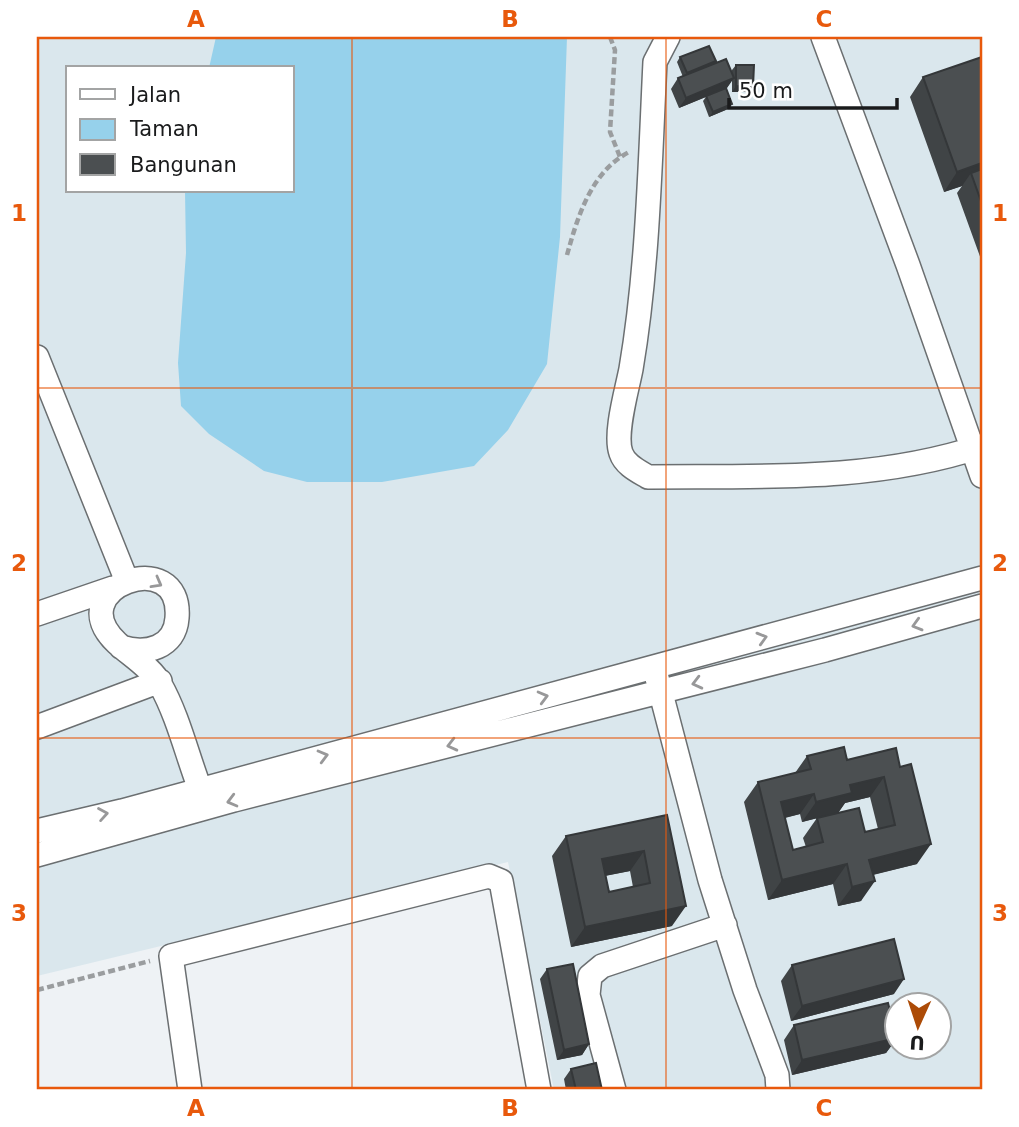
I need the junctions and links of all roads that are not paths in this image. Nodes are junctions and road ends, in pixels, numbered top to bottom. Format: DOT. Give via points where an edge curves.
graph roads {
  1 [pos="668,37"];
  2 [pos="823,37"];
  3 [pos="37,357"];
  4 [pos="977,447"];
  5 [pos="982,476"];
  6 [pos="982,578"];
  7 [pos="119,584"];
  8 [pos="982,606"];
  9 [pos="37,614"];
  10 [pos="168,640"];
  11 [pos="121,647"];
  12 [pos="654,668"];
  13 [pos="160,681"];
  14 [pos="661,692"];
  15 [pos="37,727"];
  16 [pos="189,799"];
  17 [pos="37,831"];
  18 [pos="37,855"];
  19 [pos="725,925"];
  20 [pos="190,1090"];
  21 [pos="539,1090"];
  22 [pos="614,1090"];
  23 [pos="778,1090"];
  1 -- 4 [label="street" via="655,62 632,361 620,432 621,453 631,467 649,477 810,476 916,465"];
  2 -- 4 [label="street"];
  3 -- 7 [label="street"];
  4 -- 5 [label="street"];
  12 -- 6 [label="street, one-way"];
  7 -- 9 [label="street"];
  7 -- 10 [label="street, one-way" via="143,576 172,593 177,617"];
  7 -- 11 [label="street" via="104,603 103,620"];
  8 -- 14 [label="street, one-way"];
  10 -- 11 [label="street" via="146,651"];
  10 -- 13 [label="street"];
  11 -- 13 [label="street"];
  12 -- 14 [label="street"];
  16 -- 12 [label="street, one-way"];
  13 -- 15 [label="street"];
  13 -- 16 [label="street"];
  14 -- 16 [label="street, one-way" via="234,800"];
  14 -- 19 [label="street"];
  17 -- 16 [label="street, one-way"];
  16 -- 18 [label="street"];
  19 -- 22 [label="street" via="601,966 590,976 587,995"];
  19 -- 23 [label="street" via="777,1075"];
  20 -- 21 [label="street" via="171,956 489,876 501,881"];
}
